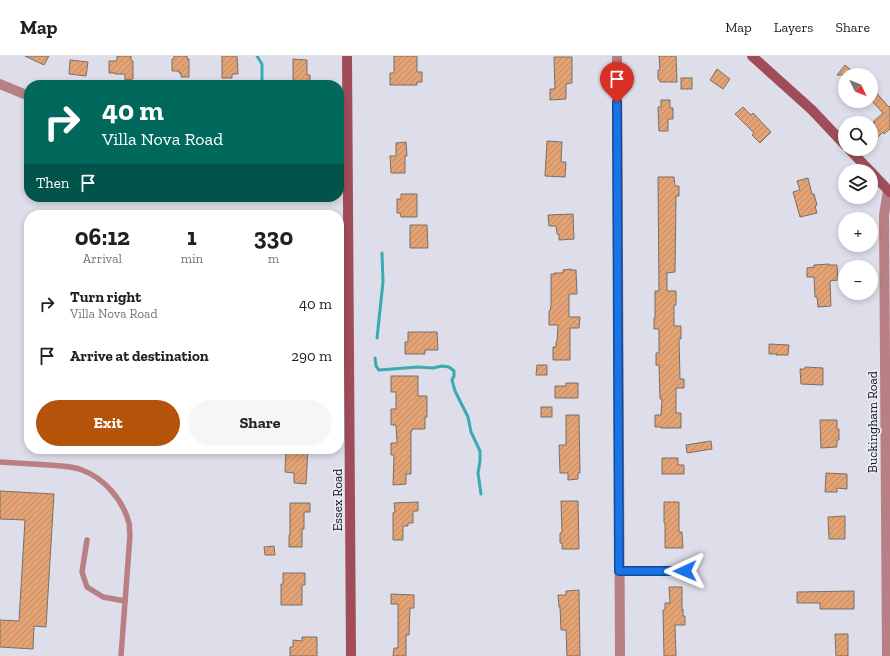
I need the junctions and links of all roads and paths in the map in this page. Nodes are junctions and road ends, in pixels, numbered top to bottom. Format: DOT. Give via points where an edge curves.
graph roads {
  1 [pos="347,56"];
  2 [pos="617,56"];
  3 [pos="752,56"];
  4 [pos="0,84"];
  5 [pos="24,94"];
  6 [pos="344,101"];
  7 [pos="838,138"];
  8 [pos="855,156"];
  9 [pos="863,164"];
  10 [pos="878,180"];
  11 [pos="344,184"];
  12 [pos="889,190"];
  13 [pos="0,462"];
  14 [pos="87,540"];
  15 [pos="619,571"];
  16 [pos="685,571"];
  17 [pos="125,601"];
  18 [pos="121,656"];
  19 [pos="351,656"];
  20 [pos="620,656"];
  21 [pos="887,656"];
  1 -- 6 [label="street, Essex Road"];
  2 -- 15 [label="street"];
  3 -- 7 [label="street" via="812,110"];
  4 -- 5 [label="street"];
  8 -- 9 [label="street"];
  10 -- 12 [label="street"];
  11 -- 19 [label="street, Essex Road"];
  12 -- 21 [label="street, Buckingham Road" via="884,215"];
  13 -- 17 [label="lane" via="67,466 94,476 113,492 129,524"];
  14 -- 17 [label="lane" via="82,572 88,587 103,597"];
  15 -- 16 [label="lane"];
  15 -- 20 [label="street"];
  17 -- 18 [label="lane"];
}
